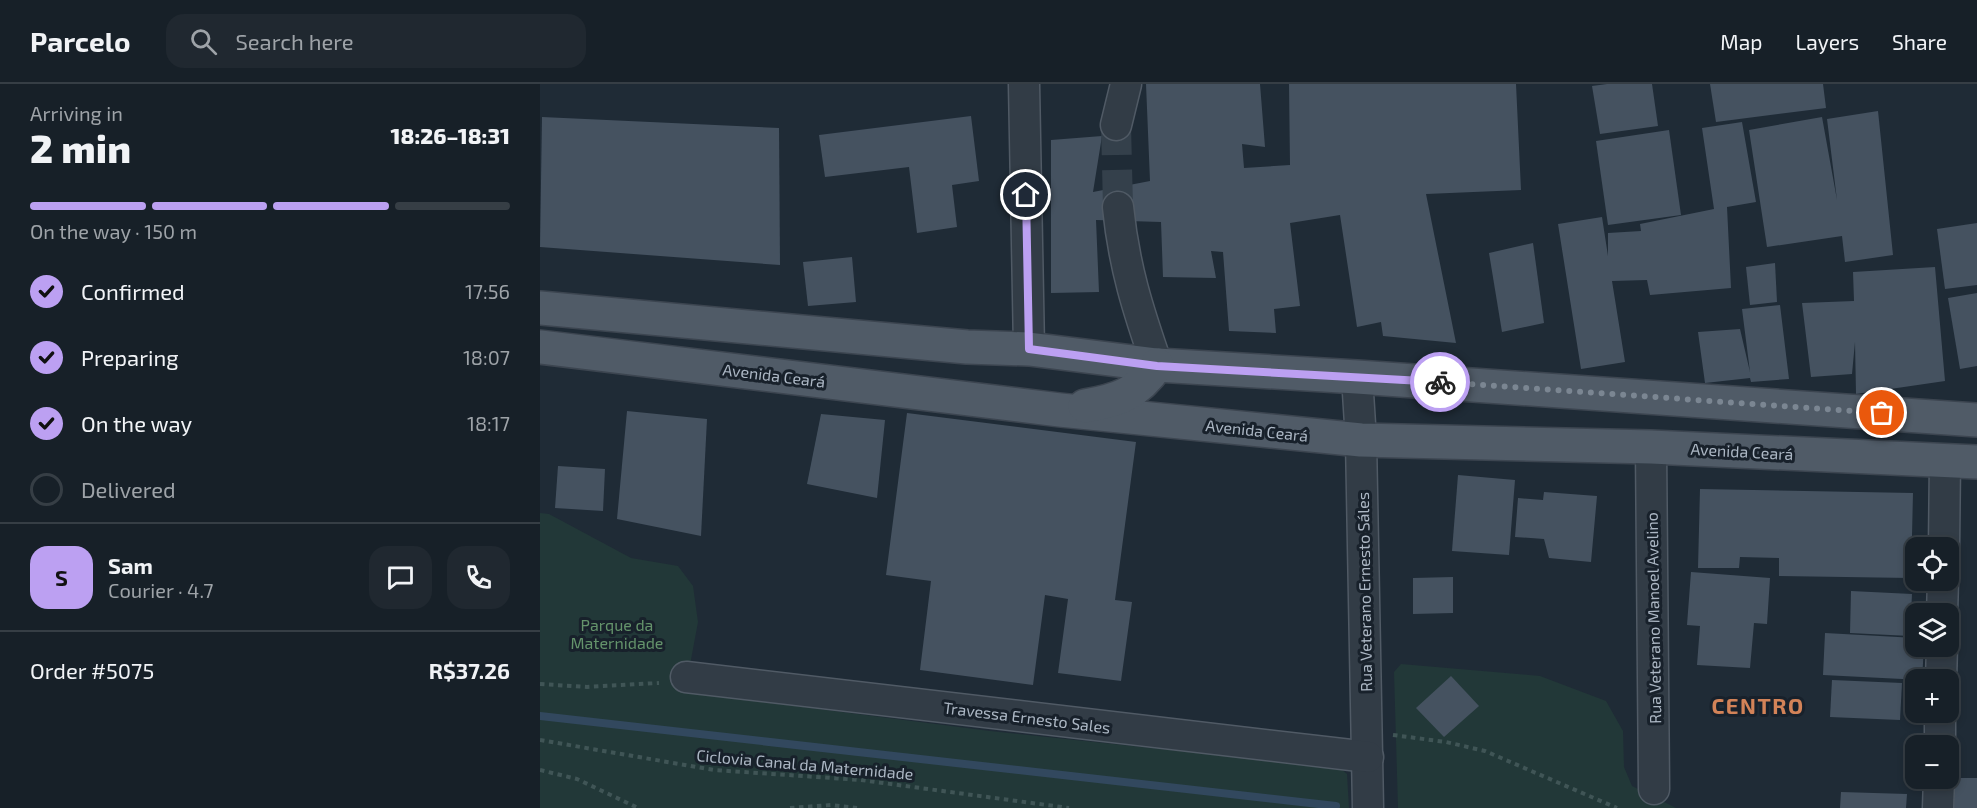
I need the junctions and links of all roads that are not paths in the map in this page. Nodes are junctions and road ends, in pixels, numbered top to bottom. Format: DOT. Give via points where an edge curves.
graph roads {
  1 [pos="1024,84"];
  2 [pos="1126,84"];
  3 [pos="1116,125"];
  4 [pos="1118,207"];
  5 [pos="540,308"];
  6 [pos="540,347"];
  7 [pos="967,347"];
  8 [pos="1029,349"];
  9 [pos="1157,366"];
  10 [pos="1357,377"];
  11 [pos="892,389"];
  12 [pos="1060,410"];
  13 [pos="1977,420"];
  14 [pos="1361,440"];
  15 [pos="1651,447"];
  16 [pos="1961,461"];
  17 [pos="1946,537"];
  18 [pos="686,677"];
  19 [pos="1368,757"];
  20 [pos="1654,789"];
  21 [pos="1939,789"];
  22 [pos="1368,808"];
  23 [pos="1938,808"];
  1 -- 8 [label="street"];
  2 -- 3 [label="street"];
  4 -- 9 [label="street" via="1132,295"];
  5 -- 7 [label="main road"];
  6 -- 11 [label="main road, Avenida Ceará"];
  7 -- 8 [label="main road"];
  7 -- 11 [label="main road" via="918,361"];
  8 -- 9 [label="main road"];
  9 -- 10 [label="main road"];
  9 -- 12 [label="main road" via="1137,390 1116,399"];
  10 -- 13 [label="main road"];
  10 -- 14 [label="street, Rua Veterano Ernesto Sáles"];
  11 -- 12 [label="main road, Avenida Ceará"];
  12 -- 14 [label="main road, Avenida Ceará"];
  14 -- 15 [label="main road, Avenida Ceará"];
  14 -- 19 [label="street, Rua Veterano Ernesto Sáles"];
  15 -- 16 [label="main road, Avenida Ceará"];
  15 -- 20 [label="street, Rua Veterano Manoel Avelino"];
  16 -- 17 [label="street"];
  18 -- 19 [label="street, Travessa Ernesto Sales"];
  19 -- 22 [label="street, Rua Veterano Ernesto Sáles"];
  21 -- 23 [label="street"];
}
